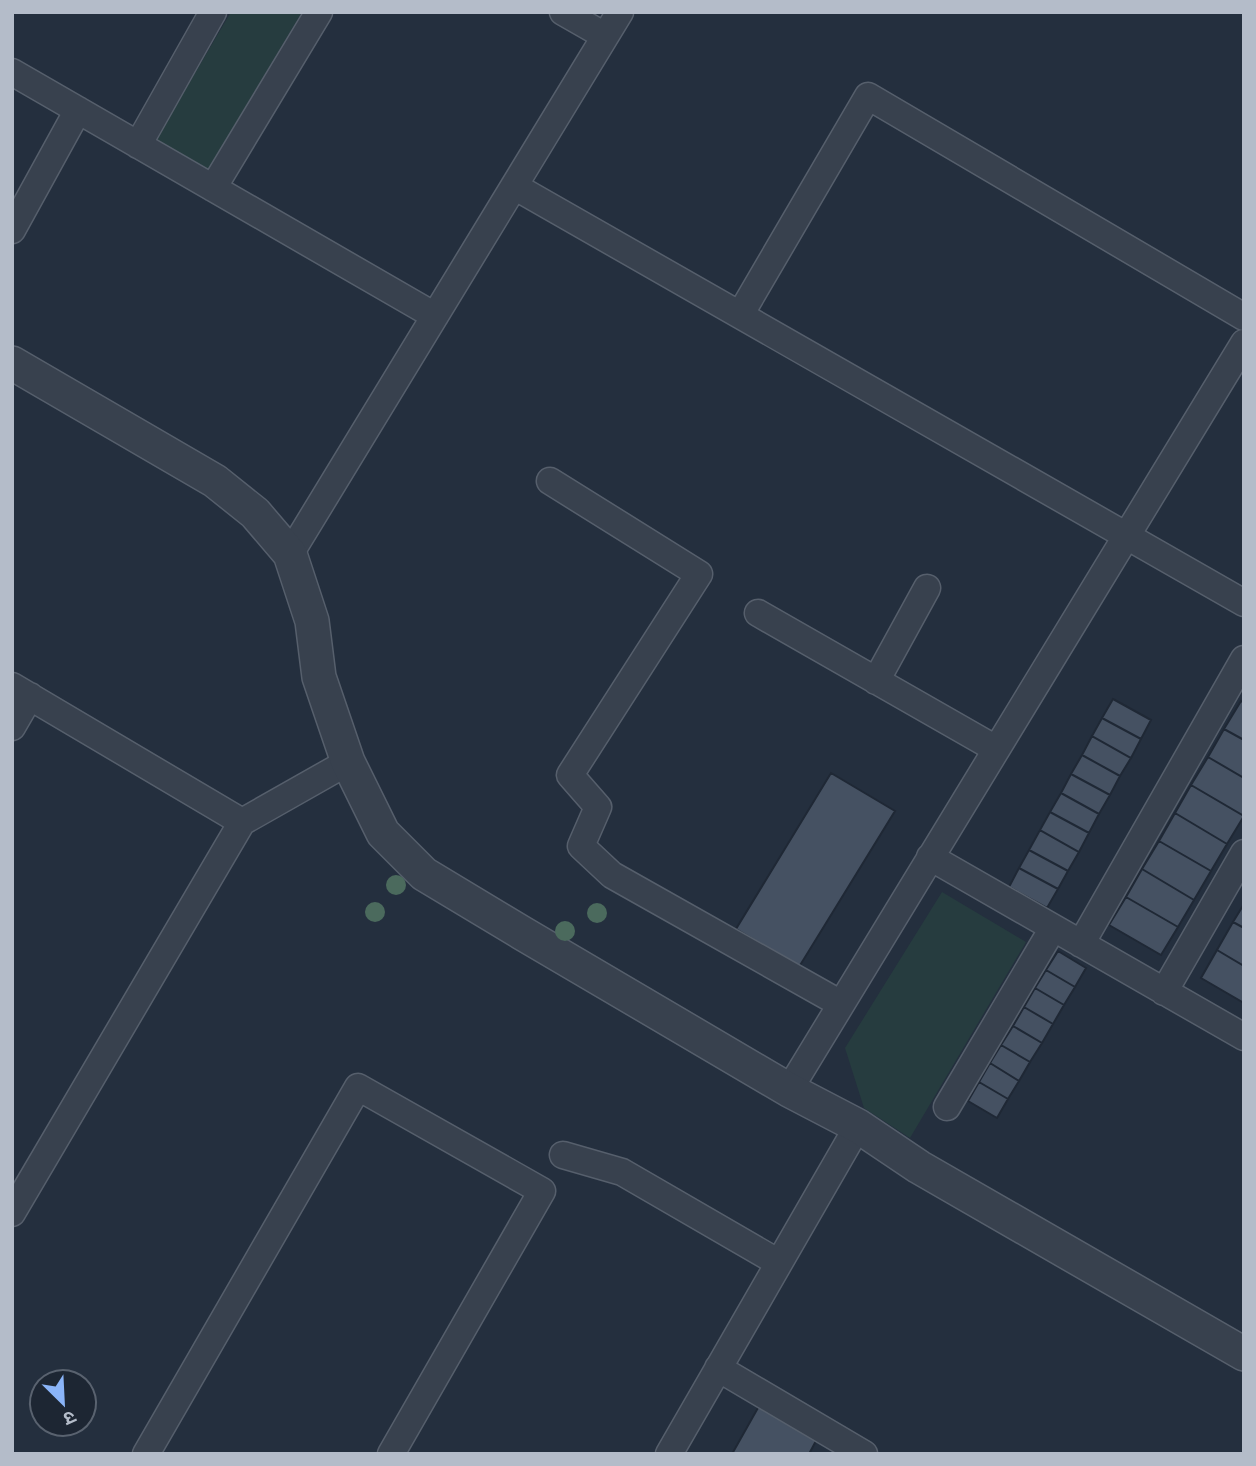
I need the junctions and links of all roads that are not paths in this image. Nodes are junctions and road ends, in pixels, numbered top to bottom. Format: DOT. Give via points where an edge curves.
graph roads {
  1 [pos="213,12"];
  2 [pos="319,12"];
  3 [pos="563,12"];
  4 [pos="620,12"];
  5 [pos="605,36"];
  6 [pos="12,72"];
  7 [pos="78,110"];
  8 [pos="138,145"];
  9 [pos="514,186"];
  10 [pos="213,188"];
  11 [pos="16,215"];
  12 [pos="740,315"];
  13 [pos="435,316"];
  14 [pos="1244,317"];
  15 [pos="1244,343"];
  16 [pos="12,363"];
  17 [pos="550,481"];
  18 [pos="1126,535"];
  19 [pos="290,554"];
  20 [pos="927,588"];
  21 [pos="1244,603"];
  22 [pos="758,613"];
  23 [pos="1244,659"];
  24 [pos="876,681"];
  25 [pos="21,691"];
  26 [pos="12,727"];
  27 [pos="996,749"];
  28 [pos="348,762"];
  29 [pos="242,822"];
  30 [pos="1244,853"];
  31 [pos="930,857"];
  32 [pos="1054,928"];
  33 [pos="1081,944"];
  34 [pos="1164,992"];
  35 [pos="841,1004"];
  36 [pos="1244,1037"];
  37 [pos="789,1090"];
  38 [pos="947,1107"];
  39 [pos="858,1126"];
  40 [pos="563,1154"];
  41 [pos="12,1213"];
  42 [pos="779,1263"];
  43 [pos="1244,1354"];
  44 [pos="718,1368"];
  45 [pos="146,1454"];
  46 [pos="391,1454"];
  47 [pos="669,1454"];
  48 [pos="864,1454"];
  1 -- 8 [label="street"];
  2 -- 10 [label="street"];
  3 -- 5 [label="street"];
  4 -- 5 [label="street"];
  5 -- 9 [label="street"];
  6 -- 7 [label="street"];
  7 -- 8 [label="street"];
  7 -- 11 [label="street"];
  8 -- 10 [label="street"];
  9 -- 12 [label="street"];
  9 -- 13 [label="street"];
  10 -- 13 [label="street"];
  12 -- 14 [label="street" via="868,96"];
  12 -- 18 [label="street"];
  13 -- 19 [label="street"];
  15 -- 18 [label="street"];
  16 -- 19 [label="street" via="215,481 255,513"];
  17 -- 35 [label="street" via="699,574 570,775 598,807 582,846 611,875"];
  18 -- 21 [label="street"];
  18 -- 27 [label="street"];
  19 -- 28 [label="street" via="312,621 319,677"];
  20 -- 24 [label="street"];
  22 -- 24 [label="street"];
  23 -- 33 [label="street"];
  24 -- 27 [label="street"];
  25 -- 26 [label="street"];
  25 -- 29 [label="street"];
  27 -- 31 [label="street"];
  28 -- 29 [label="street"];
  28 -- 37 [label="street" via="383,833 424,874"];
  29 -- 41 [label="street"];
  30 -- 34 [label="street"];
  31 -- 32 [label="street"];
  31 -- 35 [label="street"];
  32 -- 33 [label="street"];
  32 -- 38 [label="street"];
  33 -- 34 [label="street"];
  34 -- 36 [label="street"];
  35 -- 37 [label="street"];
  37 -- 39 [label="street"];
  39 -- 42 [label="street"];
  39 -- 43 [label="street" via="919,1167"];
  40 -- 42 [label="street" via="622,1172"];
  42 -- 44 [label="street"];
  44 -- 47 [label="street"];
  44 -- 48 [label="street"];
  45 -- 46 [label="street" via="358,1087 542,1191"];
}
